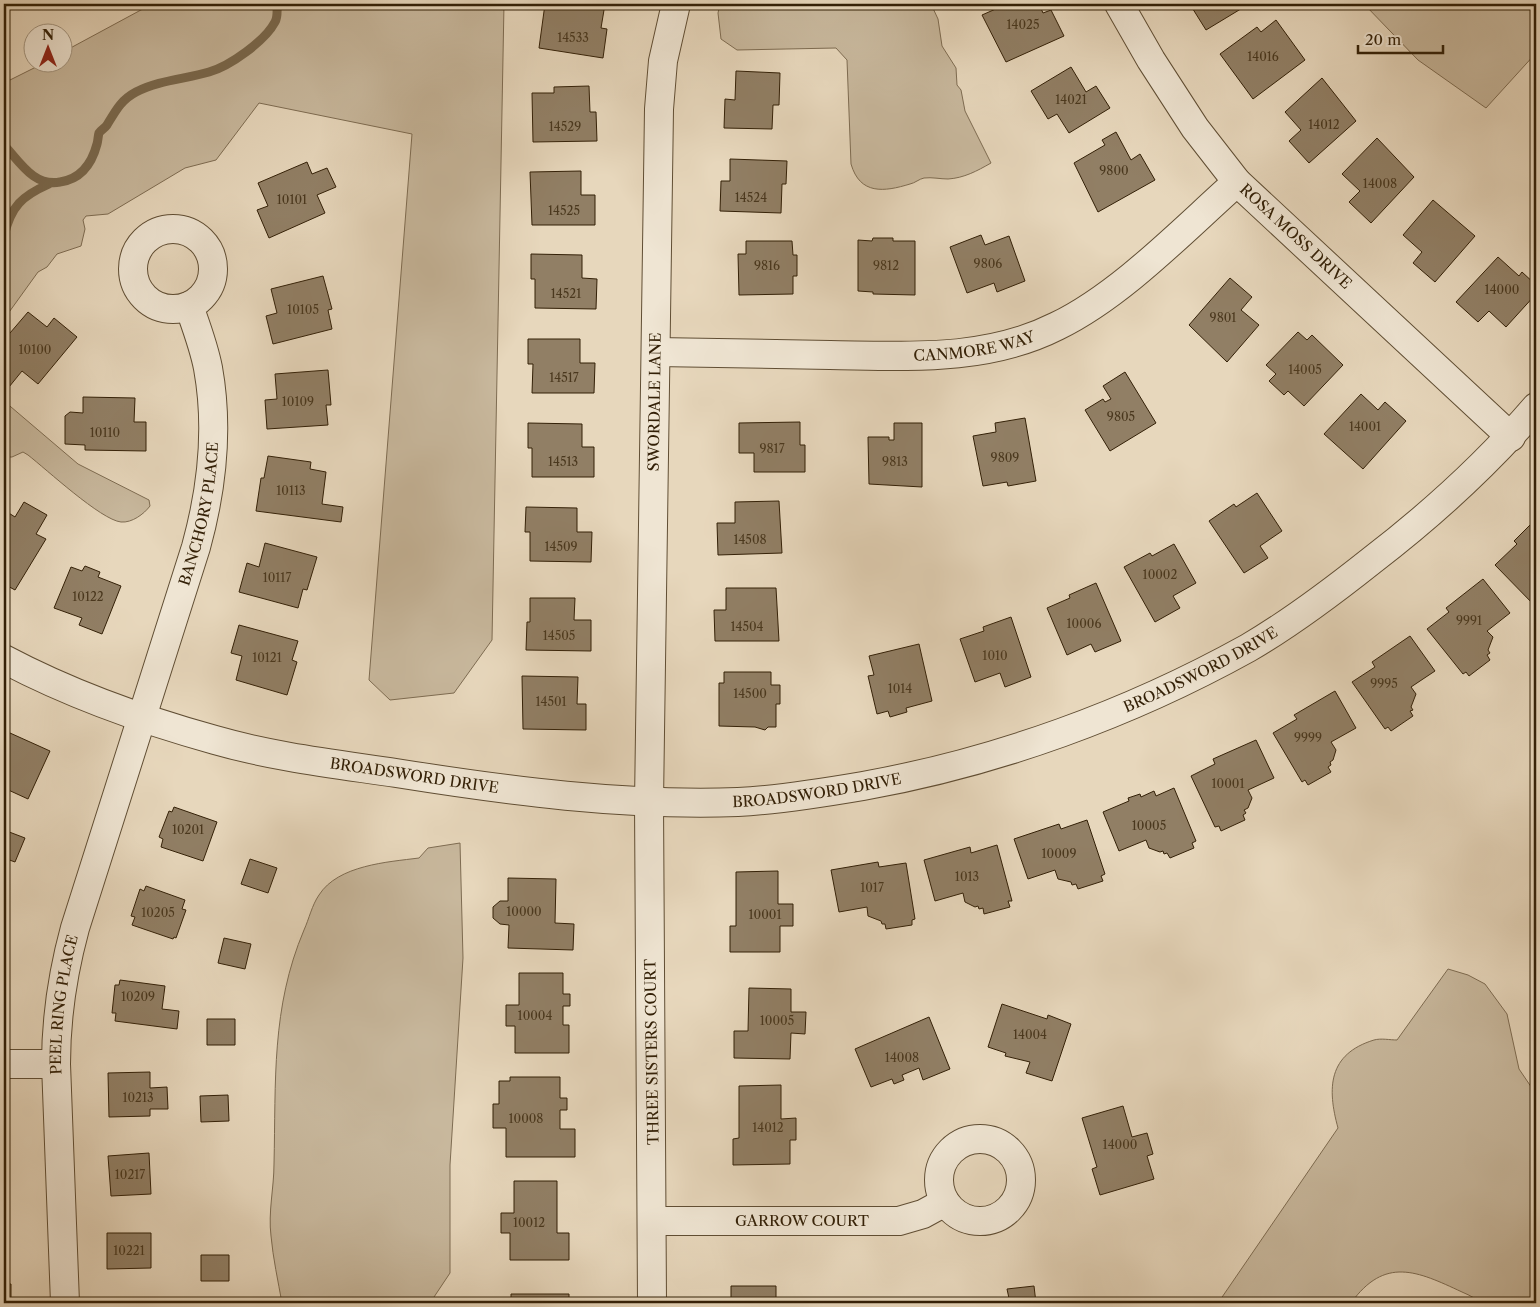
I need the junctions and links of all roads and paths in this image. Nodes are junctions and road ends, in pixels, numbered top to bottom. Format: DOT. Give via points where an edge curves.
graph roads {
  1 [pos="676,4"];
  2 [pos="1119,4"];
  3 [pos="1237,182"];
  4 [pos="189,306"];
  5 [pos="656,352"];
  6 [pos="1536,407"];
  7 [pos="1511,436"];
  8 [pos="4,659"];
  9 [pos="143,718"];
  10 [pos="649,802"];
  11 [pos="4,1064"];
  12 [pos="56,1064"];
  13 [pos="945,1202"];
  14 [pos="653,1221"];
  15 [pos="64,1303"];
  16 [pos="652,1303"];
  1 -- 5 [label="street, SWORDALE LANE" via="663,61 659,109"];
  2 -- 3 [label="street, ROSA MOSS DRIVE" via="1195,128"];
  3 -- 5 [label="street, CANMORE WAY" via="1097,303 1057,326 1015,344 964,354 912,356"];
  3 -- 7 [label="street, ROSA MOSS DRIVE"];
  4 -- 9 [label="street, BANCHORY PLACE" via="208,367 212,396 212,466 207,508"];
  5 -- 10 [label="street, SWORDALE LANE"];
  6 -- 7 [label="street, BROADSWORD DRIVE"];
  7 -- 10 [label="street, BROADSWORD DRIVE" via="1458,490 1330,594 1249,647 1149,696 1064,732 924,775 835,791 742,802"];
  8 -- 9 [label="street, BROADSWORD DRIVE" via="79,694"];
  9 -- 10 [label="street, BROADSWORD DRIVE" via="217,741 282,755 482,787"];
  9 -- 12 [label="street, PEEL RING PLACE" via="69,950 59,1011"];
  10 -- 14 [label="street, THREE SISTERS COURT"];
  11 -- 12 [label="street"];
  12 -- 15 [label="street, PEEL RING PLACE"];
  13 -- 14 [label="street, GARROW COURT" via="923,1214 899,1221"];
  14 -- 16 [label="street, THREE SISTERS COURT"];
}
